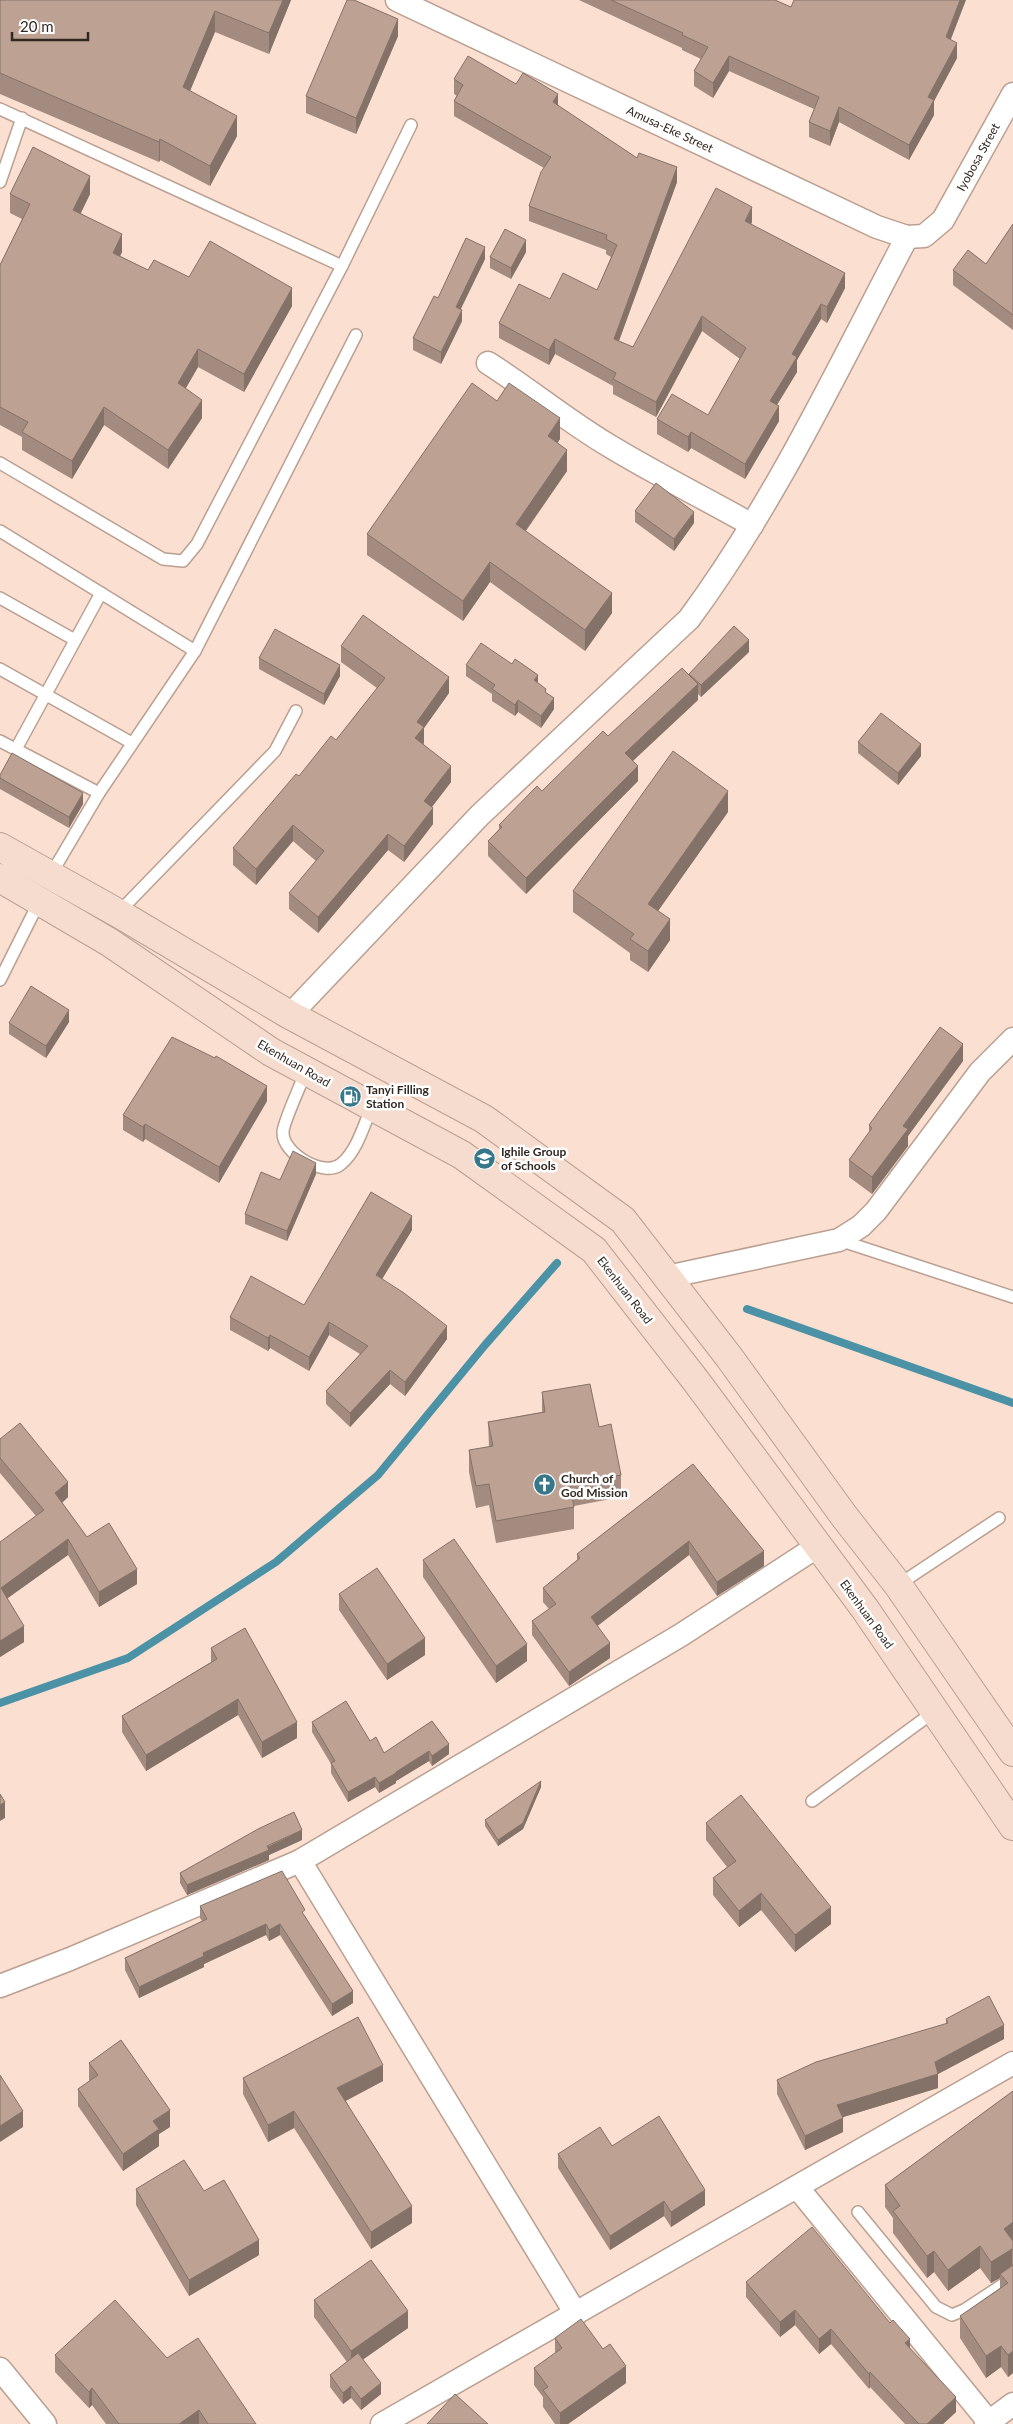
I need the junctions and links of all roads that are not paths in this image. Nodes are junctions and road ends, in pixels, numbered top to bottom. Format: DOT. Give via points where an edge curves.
graph roads {
  1 [pos="397,0"];
  2 [pos="1013,94"];
  3 [pos="0,109"];
  4 [pos="22,118"];
  5 [pos="411,125"];
  6 [pos="0,182"];
  7 [pos="907,237"];
  8 [pos="342,266"];
  9 [pos="356,335"];
  10 [pos="488,363"];
  11 [pos="0,464"];
  12 [pos="752,524"];
  13 [pos="0,531"];
  14 [pos="101,593"];
  15 [pos="0,598"];
  16 [pos="75,640"];
  17 [pos="195,651"];
  18 [pos="0,669"];
  19 [pos="45,696"];
  20 [pos="296,712"];
  21 [pos="0,741"];
  22 [pos="132,743"];
  23 [pos="16,749"];
  24 [pos="99,793"];
  25 [pos="0,847"];
  26 [pos="50,876"];
  27 [pos="0,878"];
  28 [pos="39,902"];
  29 [pos="118,914"];
  30 [pos="0,980"];
  31 [pos="290,1015"];
  32 [pos="1013,1039"];
  33 [pos="306,1071"];
  34 [pos="372,1106"];
  35 [pos="839,1240"];
  36 [pos="667,1277"];
  37 [pos="1013,1297"];
  38 [pos="999,1518"];
  39 [pos="818,1546"];
  40 [pos="898,1585"];
  41 [pos="935,1711"];
  42 [pos="1013,1752"];
  43 [pos="812,1801"];
  44 [pos="1013,1826"];
  45 [pos="300,1861"];
  46 [pos="0,1986"];
  47 [pos="1013,2063"];
  48 [pos="797,2188"];
  49 [pos="858,2212"];
  50 [pos="1013,2278"];
  51 [pos="576,2314"];
  52 [pos="0,2369"];
  53 [pos="1013,2404"];
  54 [pos="987,2423"];
  55 [pos="45,2424"];
  56 [pos="382,2424"];
  1 -- 7 [label="street, Amusa-Eke Street" via="877,227"];
  2 -- 7 [label="street, Iyobosa Street" via="943,220 924,236"];
  3 -- 4 [label="lane"];
  4 -- 6 [label="lane"];
  4 -- 8 [label="lane"];
  5 -- 8 [label="lane"];
  7 -- 12 [label="street"];
  8 -- 11 [label="lane" via="197,544 183,561 163,559"];
  9 -- 17 [label="lane"];
  10 -- 12 [label="street" via="609,446"];
  12 -- 31 [label="street" via="689,619 480,815"];
  13 -- 14 [label="lane"];
  14 -- 16 [label="lane"];
  14 -- 17 [label="lane"];
  15 -- 16 [label="lane"];
  16 -- 19 [label="lane"];
  17 -- 22 [label="lane"];
  18 -- 19 [label="lane"];
  19 -- 22 [label="lane"];
  19 -- 23 [label="lane"];
  20 -- 29 [label="lane" via="275,751"];
  21 -- 23 [label="lane"];
  22 -- 24 [label="lane"];
  23 -- 24 [label="lane"];
  24 -- 26 [label="lane"];
  25 -- 26 [label="main road"];
  26 -- 29 [label="main road"];
  27 -- 28 [label="main road, Ekenhuan Road"];
  28 -- 30 [label="lane"];
  28 -- 33 [label="main road, Ekenhuan Road" via="109,942 270,1052"];
  29 -- 31 [label="main road"];
  31 -- 36 [label="main road" via="484,1119 623,1220"];
  32 -- 35 [label="street" via="980,1072 876,1212"];
  33 -- 34 [label="main road, Ekenhuan Road"];
  33 -- 34 [label="lane" via="283,1132 296,1157 326,1169 340,1166 350,1154"];
  34 -- 39 [label="main road, Ekenhuan Road" via="462,1155 594,1250"];
  35 -- 36 [label="street"];
  35 -- 37 [label="lane"];
  36 -- 40 [label="main road"];
  38 -- 40 [label="lane"];
  39 -- 41 [label="main road, Ekenhuan Road"];
  39 -- 45 [label="street" via="681,1635"];
  40 -- 42 [label="main road"];
  41 -- 43 [label="lane"];
  41 -- 44 [label="main road, Ekenhuan Road"];
  45 -- 46 [label="street"];
  45 -- 51 [label="street"];
  47 -- 48 [label="street"];
  48 -- 51 [label="street"];
  48 -- 54 [label="street"];
  49 -- 50 [label="lane" via="936,2308 952,2315"];
  51 -- 56 [label="street"];
  52 -- 55 [label="street"];
  53 -- 54 [label="street"];
}
